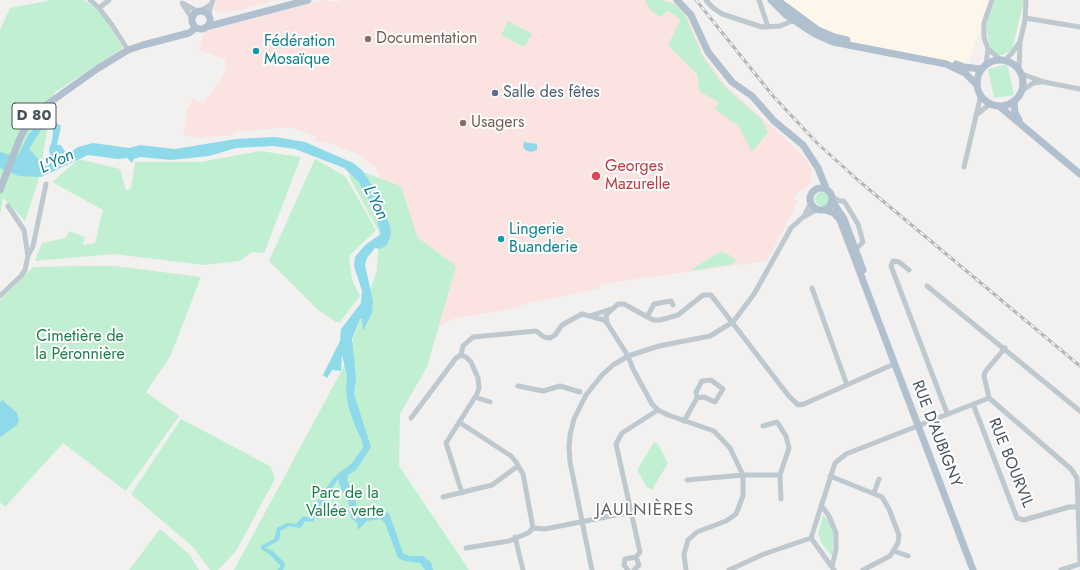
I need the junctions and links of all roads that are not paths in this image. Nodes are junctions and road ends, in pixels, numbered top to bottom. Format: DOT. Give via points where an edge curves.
graph roads {
  1 [pos="90,0"];
  2 [pos="109,0"];
  3 [pos="308,0"];
  4 [pos="677,0"];
  5 [pos="706,0"];
  6 [pos="759,0"];
  7 [pos="771,0"];
  8 [pos="777,0"];
  9 [pos="992,0"];
  10 [pos="1026,0"];
  11 [pos="213,1"];
  12 [pos="180,2"];
  13 [pos="99,8"];
  14 [pos="200,12"];
  15 [pos="788,12"];
  16 [pos="209,17"];
  17 [pos="1025,18"];
  18 [pos="192,19"];
  19 [pos="795,20"];
  20 [pos="225,22"];
  21 [pos="206,27"];
  22 [pos="766,27"];
  23 [pos="776,27"];
  24 [pos="1080,27"];
  25 [pos="196,28"];
  26 [pos="174,36"];
  27 [pos="1020,42"];
  28 [pos="988,49"];
  29 [pos="128,50"];
  30 [pos="1002,60"];
  31 [pos="984,66"];
  32 [pos="1020,71"];
  33 [pos="1044,82"];
  34 [pos="977,85"];
  35 [pos="1080,89"];
  36 [pos="1022,91"];
  37 [pos="979,94"];
  38 [pos="1014,101"];
  39 [pos="990,104"];
  40 [pos="999,106"];
  41 [pos="975,116"];
  42 [pos="1024,126"];
  43 [pos="813,160"];
  44 [pos="964,167"];
  45 [pos="1080,174"];
  46 [pos="46,184"];
  47 [pos="826,188"];
  48 [pos="816,189"];
  49 [pos="0,190"];
  50 [pos="832,199"];
  51 [pos="811,203"];
  52 [pos="8,206"];
  53 [pos="821,210"];
  54 [pos="803,217"];
  55 [pos="856,249"];
  56 [pos="28,256"];
  57 [pos="909,270"];
  58 [pos="927,286"];
  59 [pos="812,288"];
  60 [pos="0,296"];
  61 [pos="673,305"];
  62 [pos="612,308"];
  63 [pos="874,308"];
  64 [pos="590,316"];
  65 [pos="647,317"];
  66 [pos="733,322"];
  67 [pos="608,323"];
  68 [pos="1004,348"];
  69 [pos="461,355"];
  70 [pos="628,356"];
  71 [pos="894,364"];
  72 [pos="847,385"];
  73 [pos="518,386"];
  74 [pos="580,392"];
  75 [pos="475,397"];
  76 [pos="696,398"];
  77 [pos="989,398"];
  78 [pos="490,402"];
  79 [pos="973,404"];
  80 [pos="658,410"];
  81 [pos="1080,411"];
  82 [pos="947,413"];
  83 [pos="410,418"];
  84 [pos="684,421"];
  85 [pos="459,422"];
  86 [pos="918,424"];
  87 [pos="763,426"];
  88 [pos="518,466"];
  89 [pos="780,475"];
  90 [pos="743,476"];
  91 [pos="830,476"];
  92 [pos="687,480"];
  93 [pos="880,480"];
  94 [pos="462,492"];
  95 [pos="874,493"];
  96 [pos="444,497"];
  97 [pos="781,499"];
  98 [pos="821,505"];
  99 [pos="1079,507"];
  100 [pos="633,512"];
  101 [pos="582,522"];
  102 [pos="534,528"];
  103 [pos="515,537"];
  104 [pos="811,538"];
  105 [pos="466,548"];
  106 [pos="894,551"];
  107 [pos="908,556"];
  108 [pos="636,557"];
  109 [pos="1080,561"];
  110 [pos="1080,564"];
  111 [pos="638,569"];
  112 [pos="833,569"];
  113 [pos="523,570"];
  114 [pos="592,570"];
  115 [pos="628,570"];
  116 [pos="686,570"];
  117 [pos="729,570"];
  118 [pos="864,570"];
  119 [pos="973,570"];
  120 [pos="1061,570"];
  1 -- 13 [label="street"];
  2 -- 13 [label="street"];
  3 -- 20 [label="main road"];
  4 -- 43 [label="main road" via="690,15 708,52 732,82 752,96 774,121 803,145"];
  5 -- 22 [label="street" via="722,14"];
  6 -- 22 [label="street"];
  7 -- 15 [label="main road"];
  8 -- 15 [label="main road"];
  9 -- 28 [label="street" via="984,23 984,37"];
  10 -- 17 [label="street"];
  11 -- 14 [label="street"];
  11 -- 16 [label="street"];
  12 -- 14 [label="street"];
  12 -- 18 [label="street"];
  13 -- 29 [label="street"];
  14 -- 16 [label="main road"];
  14 -- 18 [label="main road"];
  15 -- 19 [label="main road"];
  15 -- 23 [label="street"];
  15 -- 31 [label="main road" via="834,37 964,67"];
  16 -- 20 [label="main road" via="216,22"];
  16 -- 21 [label="main road"];
  17 -- 24 [label="street"];
  17 -- 27 [label="street"];
  18 -- 25 [label="main road"];
  18 -- 26 [label="main road, D 80" via="186,29"];
  19 -- 23 [label="street"];
  19 -- 34 [label="main road" via="815,34 833,42 946,64 966,74"];
  20 -- 21 [label="main road"];
  21 -- 25 [label="main road"];
  22 -- 23 [label="street"];
  25 -- 26 [label="main road, D 80" via="189,33"];
  26 -- 29 [label="main road, D 80"];
  27 -- 30 [label="street" via="1012,53"];
  27 -- 32 [label="street"];
  28 -- 30 [label="street"];
  28 -- 31 [label="street"];
  29 -- 49 [label="main road, D 80" via="42,108 27,124"];
  30 -- 31 [label="main road"];
  30 -- 32 [label="main road" via="1010,62"];
  31 -- 34 [label="main road" via="978,73"];
  32 -- 33 [label="street"];
  32 -- 36 [label="main road"];
  33 -- 35 [label="street"];
  33 -- 36 [label="street" via="1033,83"];
  34 -- 37 [label="main road"];
  36 -- 38 [label="main road"];
  37 -- 39 [label="main road"];
  37 -- 41 [label="street" via="980,100"];
  38 -- 40 [label="main road"];
  38 -- 42 [label="main road" via="1015,113"];
  39 -- 40 [label="main road"];
  39 -- 41 [label="street"];
  40 -- 42 [label="main road"];
  41 -- 44 [label="street"];
  42 -- 45 [label="main road"];
  43 -- 47 [label="main road"];
  43 -- 48 [label="main road"];
  46 -- 56 [label="street" via="33,246"];
  47 -- 48 [label="main road"];
  47 -- 50 [label="main road"];
  48 -- 51 [label="main road" via="810,196"];
  50 -- 53 [label="main road" via="830,206"];
  50 -- 55 [label="main road, RUE D'AUBIGNY" via="844,219"];
  50 -- 55 [label="street" via="844,201 858,224 863,242"];
  51 -- 53 [label="main road"];
  51 -- 54 [label="street"];
  52 -- 56 [label="street" via="24,230"];
  53 -- 54 [label="street"];
  53 -- 63 [label="main road, RUE D'AUBIGNY" via="834,213 840,220"];
  54 -- 66 [label="street" via="788,232 754,294"];
  55 -- 63 [label="main road, RUE D'AUBIGNY"];
  56 -- 60 [label="street" via="21,276"];
  57 -- 82 [label="street" via="899,262 893,261 891,266"];
  58 -- 68 [label="street"];
  59 -- 72 [label="street"];
  61 -- 65 [label="street" via="671,301 654,304"];
  62 -- 64 [label="street"];
  62 -- 65 [label="street" via="621,304"];
  62 -- 67 [label="street" via="606,315"];
  63 -- 71 [label="main road, RUE D'AUBIGNY"];
  64 -- 67 [label="street"];
  64 -- 69 [label="street" via="582,314 564,323 550,338 536,331 473,337 462,346"];
  65 -- 66 [label="street" via="656,320 669,319 708,294 715,298"];
  66 -- 70 [label="street" via="706,337 659,346"];
  66 -- 72 [label="street" via="798,405"];
  67 -- 70 [label="street"];
  68 -- 77 [label="street" via="985,372"];
  68 -- 81 [label="street"];
  69 -- 75 [label="street" via="471,362 478,378 479,388"];
  69 -- 83 [label="street"];
  70 -- 80 [label="street" via="652,404"];
  70 -- 101 [label="street" via="613,365 593,385 579,408 570,435 570,462"];
  71 -- 72 [label="street"];
  71 -- 86 [label="main road, RUE D'AUBIGNY"];
  73 -- 74 [label="street" via="543,392 560,386"];
  75 -- 78 [label="street"];
  75 -- 85 [label="street"];
  76 -- 76 [label="street" via="702,381 711,380 723,389 715,402 704,397"];
  76 -- 84 [label="street"];
  77 -- 79 [label="street"];
  77 -- 99 [label="street" via="1071,469 1077,478"];
  79 -- 82 [label="street"];
  79 -- 99 [label="street, RUE BOURVIL" via="1017,518 1024,520 1069,507"];
  80 -- 84 [label="street"];
  80 -- 100 [label="street" via="622,432 617,440 616,448"];
  82 -- 86 [label="street"];
  84 -- 90 [label="street" via="707,427 720,436 733,453"];
  85 -- 88 [label="street" via="511,456"];
  85 -- 94 [label="street" via="446,446"];
  86 -- 91 [label="street" via="842,456 835,463"];
  86 -- 119 [label="main road, RUE D'AUBIGNY"];
  87 -- 89 [label="street" via="777,422 786,436 789,448"];
  88 -- 94 [label="street" via="492,485"];
  88 -- 102 [label="street" via="523,474"];
  89 -- 90 [label="street"];
  89 -- 97 [label="street"];
  90 -- 92 [label="street"];
  90 -- 116 [label="street" via="743,496 736,514 726,521 698,532 688,540 684,554"];
  91 -- 95 [label="street"];
  91 -- 98 [label="street"];
  93 -- 95 [label="street"];
  94 -- 96 [label="street"];
  95 -- 106 [label="street" via="882,497 886,503 899,536"];
  98 -- 104 [label="street"];
  98 -- 112 [label="street" via="836,533"];
  99 -- 109 [label="street"];
  100 -- 101 [label="street"];
  100 -- 108 [label="street" via="640,552"];
  101 -- 102 [label="street" via="545,529"];
  101 -- 114 [label="street"];
  102 -- 103 [label="street"];
  103 -- 105 [label="street" via="509,541"];
  103 -- 113 [label="street"];
  104 -- 112 [label="street"];
  104 -- 117 [label="street" via="764,554"];
  106 -- 107 [label="street"];
  106 -- 118 [label="street" via="882,562"];
  108 -- 111 [label="street"];
  108 -- 115 [label="street" via="625,559 624,565"];
  110 -- 120 [label="street"];
}
